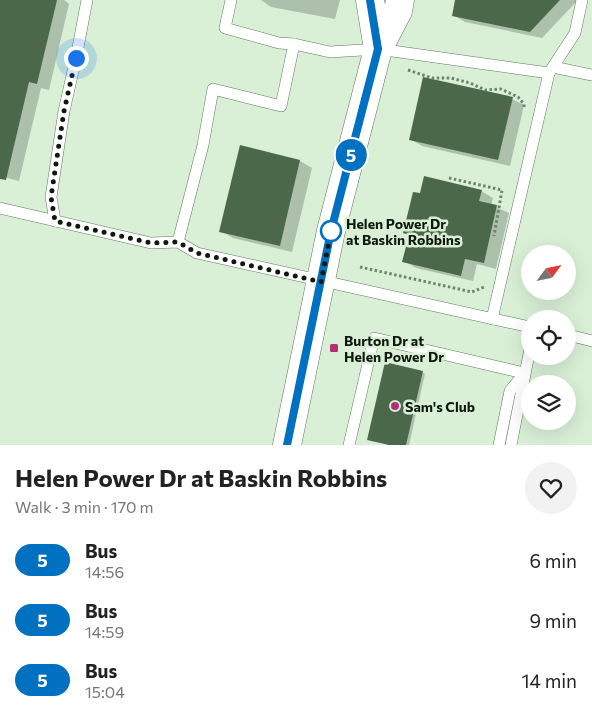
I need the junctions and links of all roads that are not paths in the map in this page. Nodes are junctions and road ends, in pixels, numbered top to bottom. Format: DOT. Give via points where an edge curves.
graph roads {
  1 [pos="86,0"];
  2 [pos="231,0"];
  3 [pos="370,0"];
  4 [pos="400,0"];
  5 [pos="582,0"];
  6 [pos="294,44"];
  7 [pos="378,49"];
  8 [pos="551,70"];
  9 [pos="592,75"];
  10 [pos="0,208"];
  11 [pos="55,221"];
  12 [pos="178,242"];
  13 [pos="321,282"];
  14 [pos="492,319"];
  15 [pos="521,325"];
  16 [pos="576,337"];
  17 [pos="592,341"];
  18 [pos="526,365"];
  19 [pos="524,373"];
  20 [pos="287,445"];
  21 [pos="349,445"];
  22 [pos="499,445"];
  23 [pos="510,445"];
  1 -- 11 [label="lane" via="51,197"];
  2 -- 6 [label="lane" via="225,28"];
  3 -- 7 [label="street"];
  4 -- 7 [label="street" via="398,11"];
  5 -- 8 [label="lane" via="574,34"];
  6 -- 7 [label="lane" via="330,52"];
  6 -- 12 [label="lane" via="281,106 213,89 203,145"];
  7 -- 8 [label="lane"];
  7 -- 13 [label="street"];
  8 -- 9 [label="lane"];
  8 -- 14 [label="lane"];
  10 -- 11 [label="lane"];
  11 -- 12 [label="lane" via="151,243"];
  12 -- 13 [label="lane" via="197,253"];
  13 -- 14 [label="lane"];
  13 -- 20 [label="street"];
  14 -- 15 [label="lane"];
  16 -- 17 [label="lane"];
  18 -- 19 [label="lane"];
  19 -- 21 [label="lane" via="374,338"];
  19 -- 22 [label="lane" via="510,390"];
  19 -- 23 [label="lane"];
}
